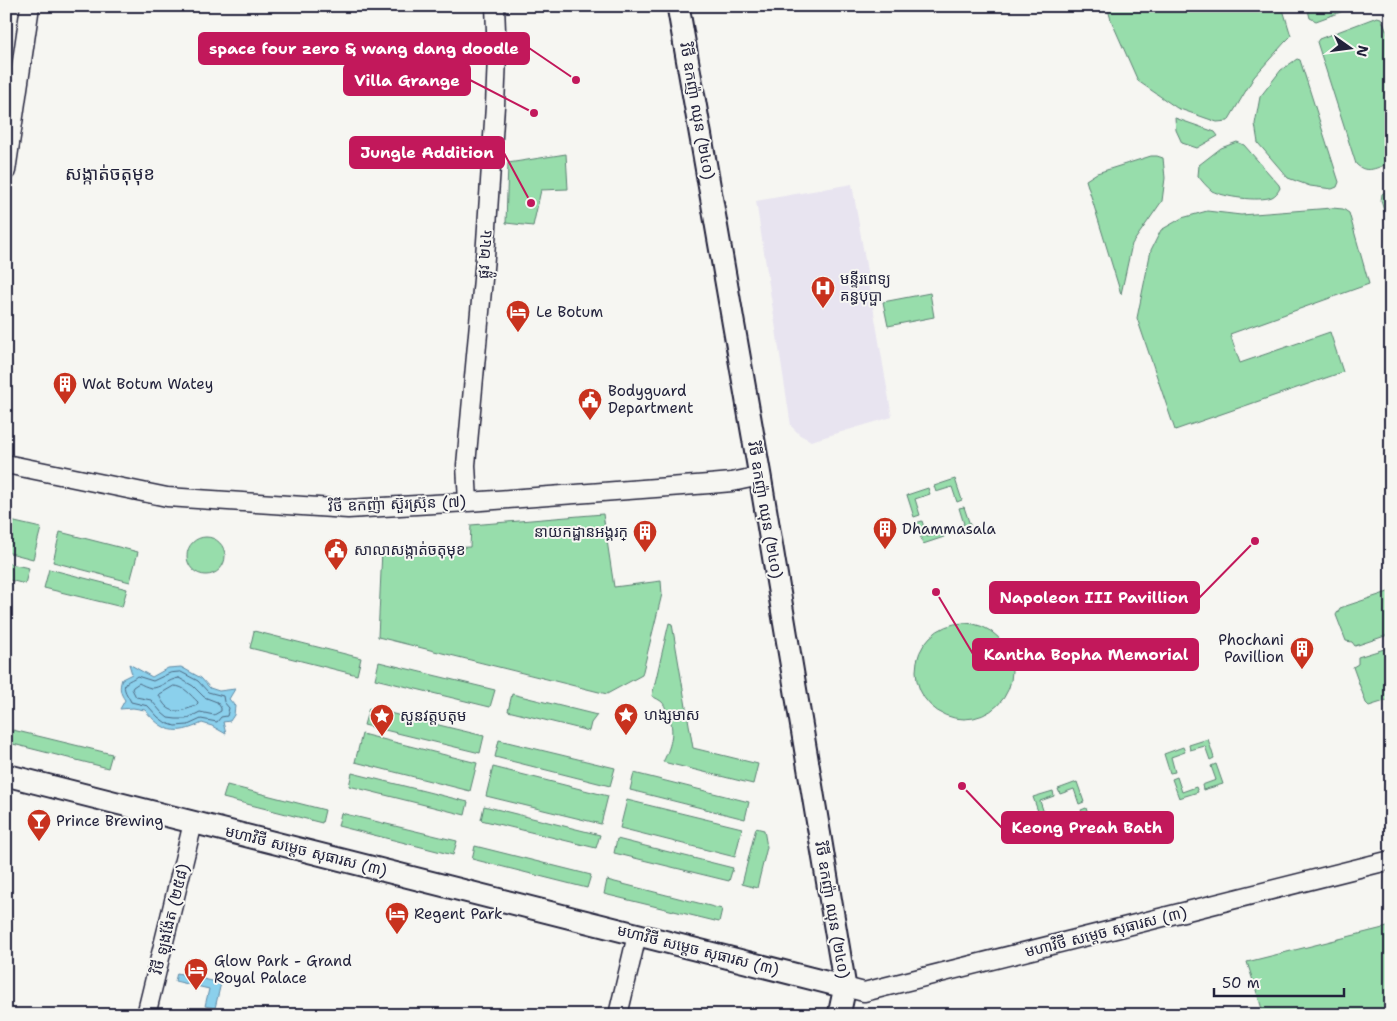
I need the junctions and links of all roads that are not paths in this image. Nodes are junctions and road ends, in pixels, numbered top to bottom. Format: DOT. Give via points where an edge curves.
graph roads {
  1 [pos="30,6"];
  2 [pos="495,6"];
  3 [pos="678,6"];
  4 [pos="6,171"];
  5 [pos="6,464"];
  6 [pos="760,476"];
  7 [pos="468,502"];
  8 [pos="6,775"];
  9 [pos="193,822"];
  10 [pos="1391,860"];
  11 [pos="637,935"];
  12 [pos="845,987"];
  13 [pos="146,1015"];
  14 [pos="618,1015"];
  15 [pos="839,1015"];
  1 -- 4 [label="street"];
  2 -- 7 [label="street, ផ្លូវ ២៤៤" via="495,106 466,465"];
  3 -- 6 [label="street, វិថី ឧកញ៉ា ឈុន (២៤០)"];
  5 -- 7 [label="street, វិថី ឧកញ៉ា ស៊ួរស៊្រុន (៧)" via="167,497 348,509"];
  6 -- 7 [label="street, វិថី ឧកញ៉ា ស៊ួរស៊្រុន (៧)" via="732,482"];
  6 -- 12 [label="street, វិថី ឧកញ៉ា ឈុន (២៤០)"];
  8 -- 9 [label="street, មហាវិថី សម្តេច សុធារស (៣)"];
  9 -- 11 [label="street, មហាវិថី សម្តេច សុធារស (៣)"];
  9 -- 13 [label="street, វិថី ឡុងង៉ែត (២៥៨)"];
  10 -- 12 [label="street, មហាវិថី សម្តេច សុធារស (៣)" via="864,992"];
  11 -- 12 [label="street, មហាវិថី សម្តេច សុធារស (៣)"];
  11 -- 14 [label="street"];
  12 -- 15 [label="street, វិថី ឧកញ៉ា ឈុន (២៤០)"];
}
